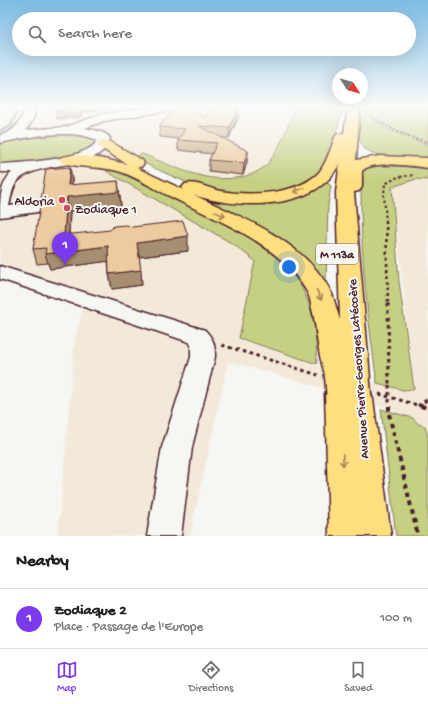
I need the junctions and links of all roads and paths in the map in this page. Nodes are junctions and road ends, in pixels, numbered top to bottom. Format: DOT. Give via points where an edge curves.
graph roads {
  1 [pos="18,131"];
  2 [pos="44,131"];
  3 [pos="63,131"];
  4 [pos="92,131"];
  5 [pos="345,131"];
  6 [pos="352,131"];
  7 [pos="355,131"];
  8 [pos="395,131"];
  9 [pos="48,132"];
  10 [pos="342,137"];
  11 [pos="4,138"];
  12 [pos="99,139"];
  13 [pos="428,143"];
  14 [pos="67,160"];
  15 [pos="405,161"];
  16 [pos="428,163"];
  17 [pos="3,174"];
  18 [pos="416,176"];
  19 [pos="32,208"];
  20 [pos="0,211"];
  21 [pos="348,244"];
  22 [pos="0,272"];
  23 [pos="198,336"];
  24 [pos="348,385"];
  25 [pos="428,399"];
  26 [pos="418,406"];
  27 [pos="428,408"];
  28 [pos="164,536"];
  29 [pos="348,536"];
  30 [pos="372,536"];
  31 [pos="418,536"];
  1 -- 11 [label="street"];
  2 -- 9 [label="street"];
  3 -- 9 [label="street"];
  3 -- 12 [label="street"];
  4 -- 12 [label="street"];
  5 -- 10 [label="main road, Avenue Pierre-Georges Latécoère / M 113a"];
  6 -- 21 [label="main road, Avenue Pierre-Georges Latécoère / M 113a" via="345,192"];
  7 -- 15 [label="main road" via="357,148"];
  8 -- 13 [label="path"];
  9 -- 11 [label="street"];
  10 -- 12 [label="main road, one-way" via="326,173 316,182 290,194 247,199 212,196 197,191 137,164"];
  10 -- 24 [label="main road, Avenue Pierre-Georges Latécoère / M 113a" via="336,231"];
  12 -- 14 [label="street" via="90,153"];
  14 -- 17 [label="street" via="33,166 14,176"];
  14 -- 24 [label="main road, one-way" via="96,162 126,169 270,241 307,274 320,294"];
  15 -- 16 [label="main road"];
  15 -- 21 [label="main road" via="373,161 357,166 354,172"];
  17 -- 20 [label="street"];
  18 -- 31 [label="path, bridge" via="398,176 385,184 384,189 388,255 389,414"];
  19 -- 20 [label="street"];
  21 -- 24 [label="main road, Avenue Pierre-Georges Latécoère / M 113a"];
  22 -- 23 [label="street"];
  23 -- 24 [label="path"];
  23 -- 28 [label="street" via="204,344 203,357 177,447"];
  24 -- 26 [label="path"];
  24 -- 29 [label="main road, Avenue Pierre-Georges Latécoère / M 113a, one-way"];
  24 -- 30 [label="main road, Avenue Pierre-Georges Latécoère / M 113a"];
  25 -- 26 [label="path"];
  26 -- 27 [label="path"];
}
